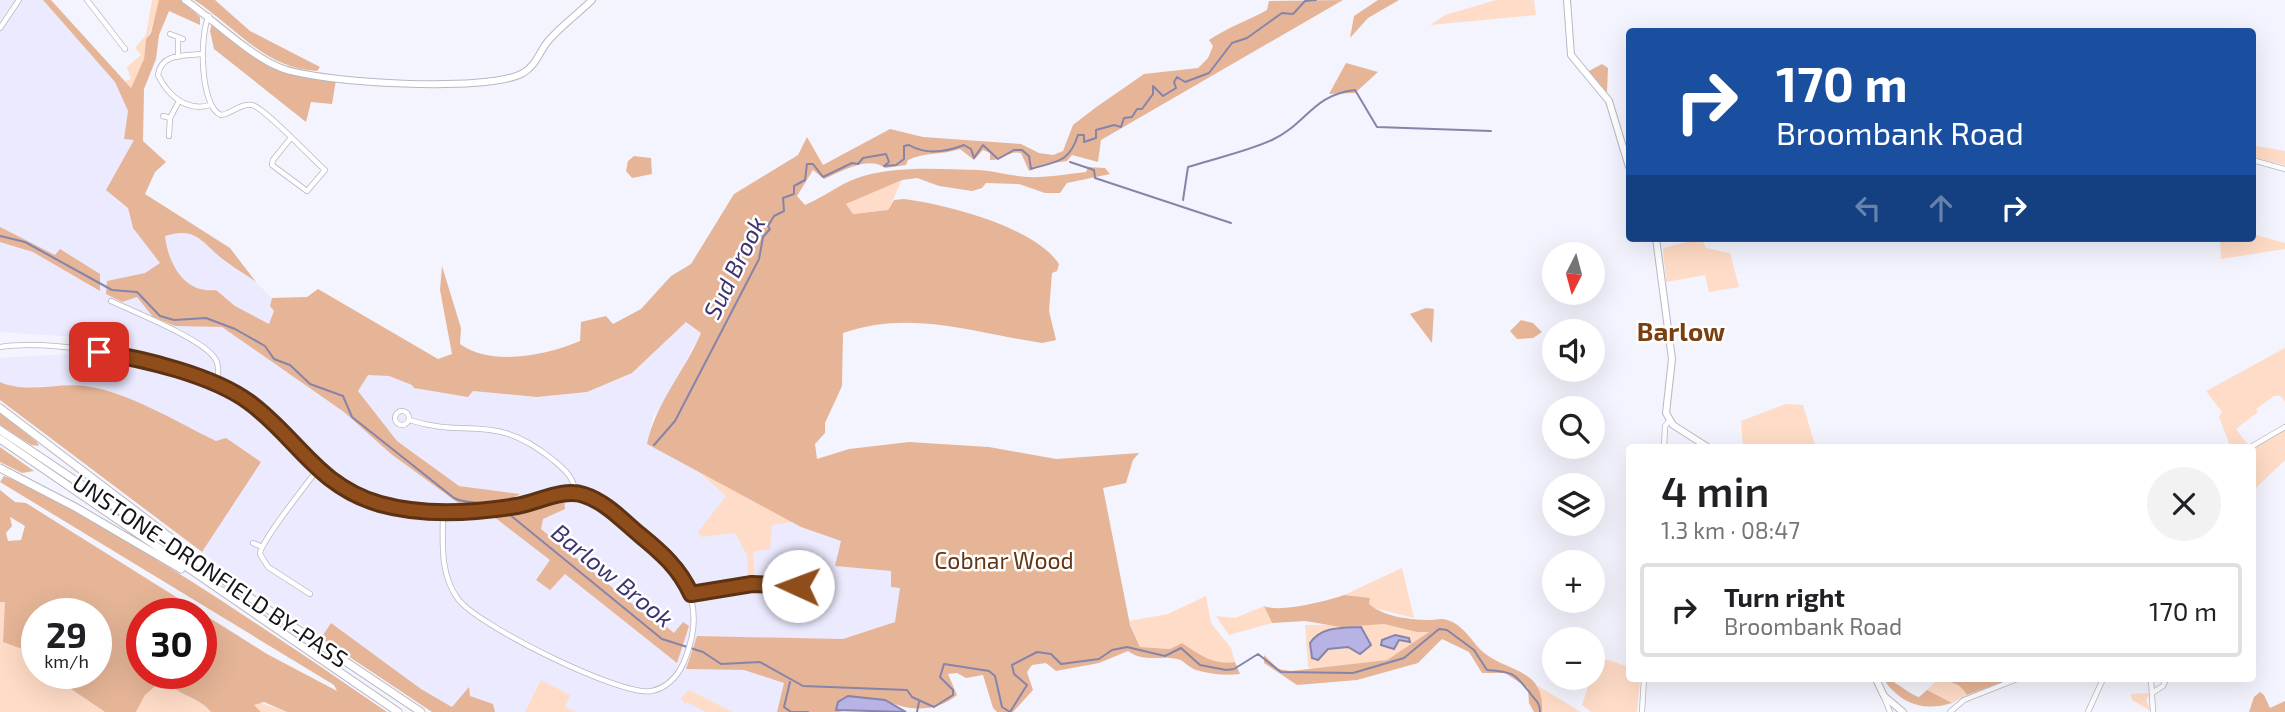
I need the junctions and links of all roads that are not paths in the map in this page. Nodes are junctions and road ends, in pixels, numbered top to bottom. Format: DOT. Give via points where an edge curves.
graph roads {
  1 [pos="19,0"];
  2 [pos="87,0"];
  3 [pos="186,0"];
  4 [pos="592,0"];
  5 [pos="1567,0"];
  6 [pos="209,16"];
  7 [pos="0,28"];
  8 [pos="170,34"];
  9 [pos="125,49"];
  10 [pos="202,54"];
  11 [pos="178,57"];
  12 [pos="179,102"];
  13 [pos="211,105"];
  14 [pos="163,116"];
  15 [pos="170,118"];
  16 [pos="169,136"];
  17 [pos="290,139"];
  18 [pos="1626,157"];
  19 [pos="2256,161"];
  20 [pos="2285,169"];
  21 [pos="1657,242"];
  22 [pos="111,300"];
  23 [pos="0,347"];
  24 [pos="217,384"];
  25 [pos="0,408"];
  26 [pos="409,420"];
  27 [pos="1670,421"];
  28 [pos="2285,427"];
  29 [pos="0,430"];
  30 [pos="0,439"];
  31 [pos="1664,444"];
  32 [pos="1703,444"];
  33 [pos="2256,444"];
  34 [pos="0,468"];
  35 [pos="317,470"];
  36 [pos="576,493"];
  37 [pos="443,511"];
  38 [pos="253,543"];
  39 [pos="260,546"];
  40 [pos="237,586"];
  41 [pos="798,586"];
  42 [pos="215,588"];
  43 [pos="310,594"];
  44 [pos="691,594"];
  45 [pos="1644,682"];
  46 [pos="1877,682"];
  47 [pos="2009,682"];
  48 [pos="2102,682"];
  49 [pos="2151,682"];
  50 [pos="2165,682"];
  51 [pos="2152,693"];
  52 [pos="1884,696"];
  53 [pos="398,712"];
  54 [pos="421,712"];
  55 [pos="1642,712"];
  56 [pos="1890,712"];
  57 [pos="1903,712"];
  58 [pos="1950,712"];
  59 [pos="2088,712"];
  60 [pos="2153,712"];
  1 -- 7 [label="street"];
  2 -- 9 [label="street"];
  3 -- 6 [label="main road"];
  4 -- 6 [label="main road" via="550,39 521,75 473,82 376,84 299,73 278,67"];
  5 -- 18 [label="main road" via="1571,55 1609,101"];
  6 -- 10 [label="street" via="203,27"];
  8 -- 11 [label="street" via="180,38"];
  10 -- 11 [label="street"];
  10 -- 13 [label="street"];
  11 -- 12 [label="street" via="163,62 158,75"];
  12 -- 13 [label="street"];
  12 -- 15 [label="street"];
  13 -- 17 [label="street" via="226,115 254,105"];
  14 -- 15 [label="street"];
  15 -- 16 [label="street"];
  17 -- 17 [label="street" via="272,160 273,166 305,191 325,170"];
  19 -- 20 [label="street"];
  21 -- 27 [label="main road" via="1672,359 1665,405"];
  22 -- 24 [label="street" via="211,354 218,365"];
  23 -- 24 [label="street" via="22,343 115,354"];
  24 -- 35 [label="street" via="258,409"];
  25 -- 40 [label="highway"];
  26 -- 36 [label="street" via="515,435 566,471"];
  27 -- 31 [label="street" via="1665,426"];
  27 -- 32 [label="main road"];
  28 -- 33 [label="street"];
  29 -- 40 [label="highway, UNSTONE-DRONFIELD BY-PASS"];
  30 -- 42 [label="highway, UNSTONE-DRONFIELD BY-PASS"];
  34 -- 42 [label="highway"];
  35 -- 37 [label="street" via="345,490 379,504"];
  35 -- 39 [label="street"];
  36 -- 37 [label="street" via="494,509"];
  36 -- 44 [label="street" via="604,505 669,560"];
  37 -- 44 [label="street" via="445,570 458,599 483,622 630,691 661,688 679,672 694,622"];
  38 -- 39 [label="street"];
  39 -- 43 [label="street" via="268,566"];
  40 -- 54 [label="highway, UNSTONE-DRONFIELD BY-PASS"];
  41 -- 44 [label="street" via="752,584"];
  42 -- 53 [label="highway, UNSTONE-DRONFIELD BY-PASS"];
  45 -- 55 [label="street"];
  46 -- 52 [label="main road"];
  47 -- 58 [label="street" via="1964,700"];
  48 -- 59 [label="street"];
  49 -- 51 [label="street"];
  50 -- 51 [label="street"];
  51 -- 60 [label="street"];
  52 -- 56 [label="street"];
  52 -- 57 [label="main road"];
}
